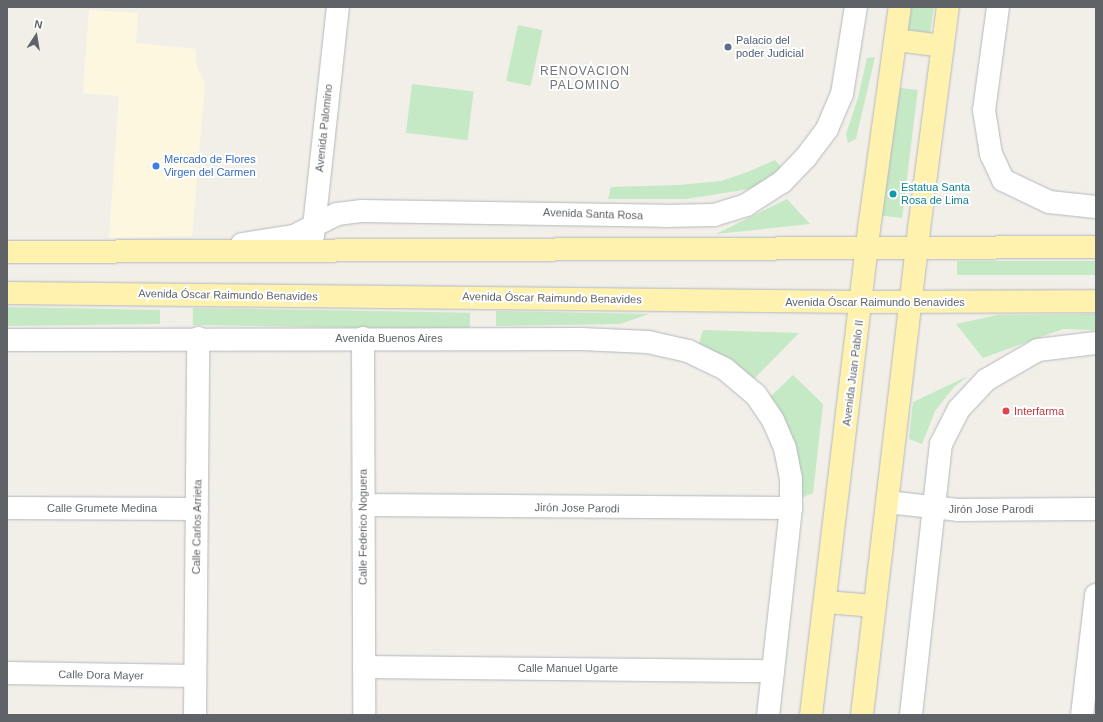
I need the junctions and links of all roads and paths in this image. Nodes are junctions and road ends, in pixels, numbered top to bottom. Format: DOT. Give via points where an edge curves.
graph roads {
  1 [pos="338,7"];
  2 [pos="856,7"];
  3 [pos="900,7"];
  4 [pos="948,7"];
  5 [pos="998,7"];
  6 [pos="896,40"];
  7 [pos="943,46"];
  8 [pos="1096,207"];
  9 [pos="315,224"];
  10 [pos="1096,247"];
  11 [pos="867,249"];
  12 [pos="206,250"];
  13 [pos="311,250"];
  14 [pos="917,250"];
  15 [pos="7,252"];
  16 [pos="7,292"];
  17 [pos="1096,301"];
  18 [pos="862,302"];
  19 [pos="912,302"];
  20 [pos="198,338"];
  21 [pos="363,338"];
  22 [pos="7,340"];
  23 [pos="1096,343"];
  24 [pos="887,502"];
  25 [pos="364,506"];
  26 [pos="7,508"];
  27 [pos="792,508"];
  28 [pos="1096,508"];
  29 [pos="197,509"];
  30 [pos="933,509"];
  31 [pos="1096,595"];
  32 [pos="826,602"];
  33 [pos="875,606"];
  34 [pos="364,667"];
  35 [pos="773,671"];
  36 [pos="7,673"];
  37 [pos="1091,674"];
  38 [pos="195,676"];
  39 [pos="195,715"];
  40 [pos="364,715"];
  41 [pos="768,715"];
  42 [pos="811,715"];
  43 [pos="862,715"];
  44 [pos="911,715"];
  45 [pos="1082,715"];
  1 -- 9 [label="street, Avenida Palomino"];
  2 -- 9 [label="street, Avenida Santa Rosa" via="842,94 827,129 806,157 782,182 746,205 714,215 664,216 361,211 337,214"];
  3 -- 6 [label="main road, Avenida Juan Pablo II"];
  4 -- 7 [label="main road"];
  5 -- 8 [label="street" via="984,110 991,154 1003,180 1049,202"];
  6 -- 7 [label="main road"];
  6 -- 11 [label="main road, Avenida Juan Pablo II"];
  7 -- 14 [label="main road"];
  9 -- 12 [label="street, Avenida Santa Rosa" via="294,236"];
  9 -- 13 [label="street, Avenida Palomino"];
  10 -- 14 [label="main road"];
  11 -- 13 [label="main road"];
  11 -- 14 [label="main road"];
  11 -- 18 [label="main road, Avenida Juan Pablo II"];
  12 -- 13 [label="main road"];
  12 -- 15 [label="main road"];
  14 -- 19 [label="main road"];
  16 -- 18 [label="main road, Avenida Óscar Raimundo Benavides"];
  17 -- 19 [label="main road, Avenida Óscar Raimundo Benavides"];
  18 -- 19 [label="main road, Avenida Óscar Raimundo Benavides"];
  18 -- 32 [label="main road, Avenida Juan Pablo II"];
  19 -- 24 [label="main road"];
  20 -- 21 [label="street, Avenida Buenos Aires"];
  20 -- 22 [label="street, Avenida Buenos Aires"];
  20 -- 29 [label="street, Calle Carlos Arrieta"];
  21 -- 25 [label="street, Calle Federico Noguera"];
  21 -- 27 [label="street, Avenida Buenos Aires" via="581,339 648,342 688,351 725,369 756,395 773,420 785,448 791,478"];
  23 -- 30 [label="street" via="1038,350 986,380 959,409 941,444"];
  24 -- 30 [label="street, Jirón Jose Parodi"];
  24 -- 33 [label="main road"];
  25 -- 27 [label="street, Jirón Jose Parodi"];
  25 -- 34 [label="street, Calle Federico Noguera"];
  26 -- 29 [label="street, Calle Grumete Medina"];
  27 -- 35 [label="street"];
  28 -- 30 [label="street, Jirón Jose Parodi"];
  29 -- 38 [label="street, Calle Carlos Arrieta"];
  30 -- 44 [label="street"];
  31 -- 37 [label="street"];
  32 -- 33 [label="main road"];
  32 -- 42 [label="main road, Avenida Juan Pablo II"];
  33 -- 43 [label="main road"];
  34 -- 35 [label="street, Calle Manuel Ugarte"];
  34 -- 40 [label="street, Calle Federico Noguera"];
  35 -- 41 [label="street"];
  36 -- 38 [label="street, Calle Dora Mayer"];
  37 -- 45 [label="street"];
  38 -- 39 [label="street, Calle Carlos Arrieta"];
}
